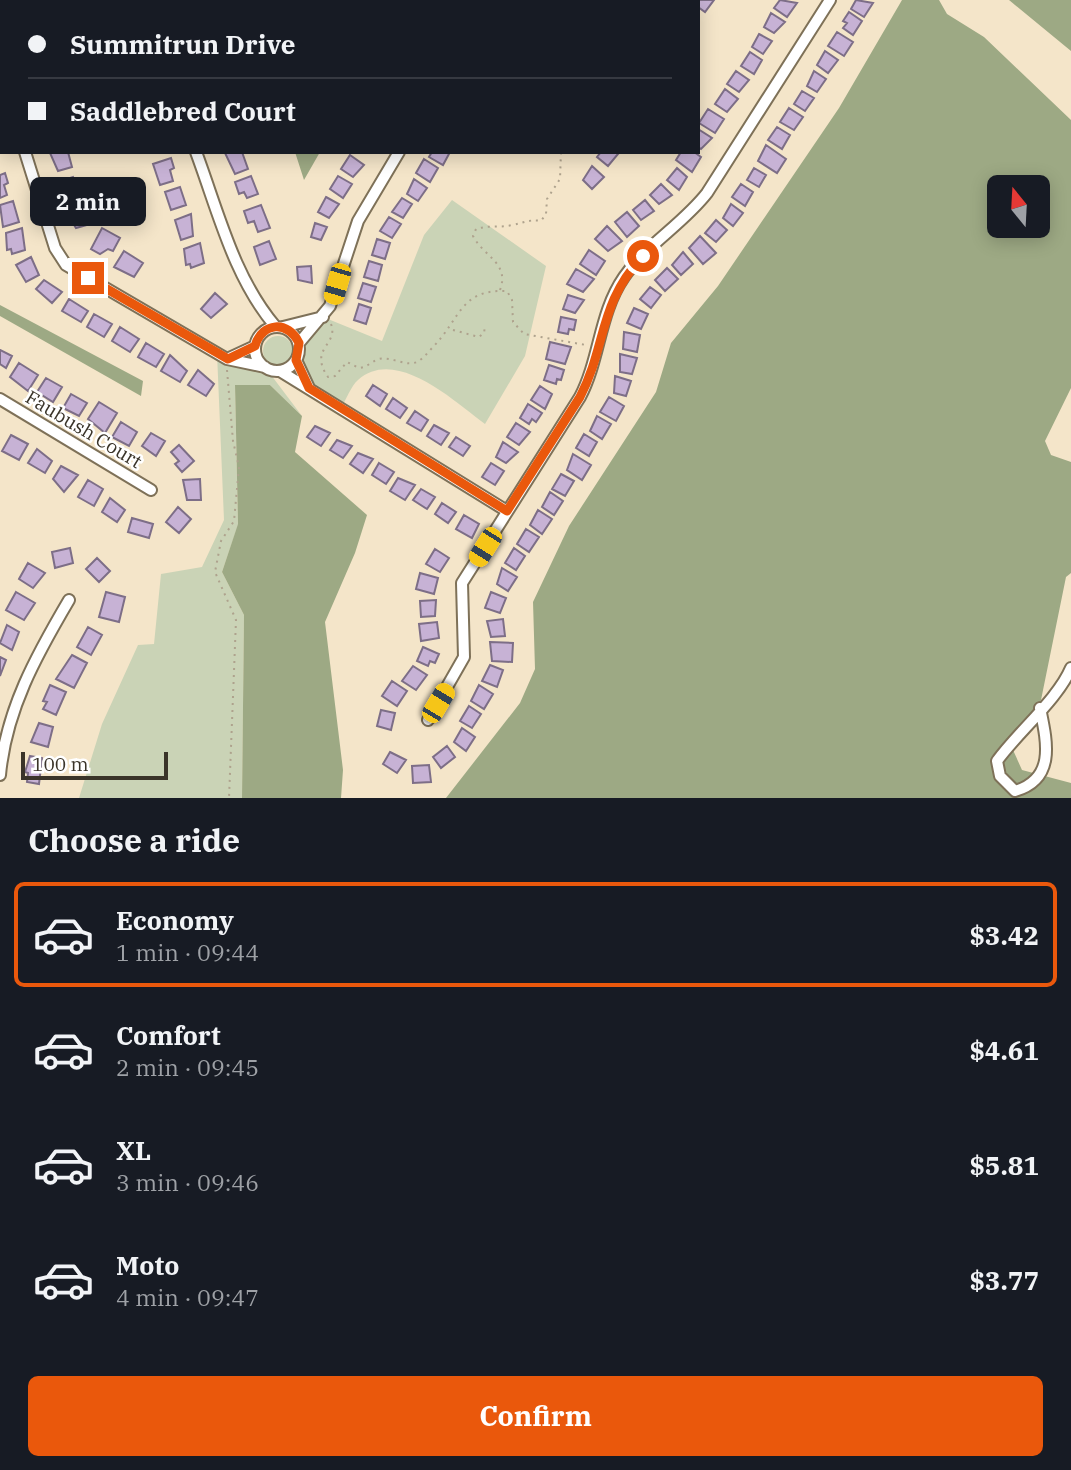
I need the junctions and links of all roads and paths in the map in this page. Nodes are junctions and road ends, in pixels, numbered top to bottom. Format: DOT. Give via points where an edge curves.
graph roads {
  1 [pos="830,0"];
  2 [pos="26,154"];
  3 [pos="197,154"];
  4 [pos="399,154"];
  5 [pos="561,154"];
  6 [pos="500,291"];
  7 [pos="258,306"];
  8 [pos="323,317"];
  9 [pos="485,326"];
  10 [pos="279,327"];
  11 [pos="451,329"];
  12 [pos="256,343"];
  13 [pos="299,343"];
  14 [pos="597,347"];
  15 [pos="228,359"];
  16 [pos="296,360"];
  17 [pos="265,368"];
  18 [pos="280,371"];
  19 [pos="309,388"];
  20 [pos="0,399"];
  21 [pos="151,489"];
  22 [pos="507,511"];
  23 [pos="69,600"];
  24 [pos="1071,668"];
  25 [pos="1040,708"];
  26 [pos="428,720"];
  27 [pos="0,775"];
  28 [pos="229,798"];
  1 -- 14 [label="street" via="707,193 624,276"];
  2 -- 15 [label="street" via="55,248 66,265"];
  3 -- 7 [label="street" via="244,281"];
  4 -- 8 [label="street" via="358,221"];
  5 -- 6 [label="path" via="559,179 541,221 524,219 514,225 476,229 473,236 501,268"];
  6 -- 11 [label="path" via="474,296 463,305"];
  6 -- 14 [label="path" via="507,291 513,322 524,334"];
  7 -- 10 [label="street"];
  7 -- 12 [label="street"];
  8 -- 10 [label="street"];
  8 -- 11 [label="path" via="334,326 320,352 320,365 328,377 335,376 347,362 359,368 379,359 419,361"];
  8 -- 13 [label="street"];
  9 -- 11 [label="path" via="479,337"];
  10 -- 12 [label="street" via="268,328"];
  10 -- 13 [label="street" via="296,336"];
  12 -- 15 [label="street"];
  12 -- 17 [label="street" via="256,355"];
  13 -- 16 [label="street"];
  14 -- 22 [label="street" via="580,397"];
  15 -- 17 [label="street"];
  15 -- 28 [label="path" via="239,467 234,522 221,541 215,572 236,620"];
  16 -- 18 [label="street"];
  16 -- 19 [label="street"];
  17 -- 18 [label="street"];
  18 -- 19 [label="street"];
  19 -- 22 [label="street"];
  20 -- 21 [label="street, Faubush Court"];
  22 -- 26 [label="street" via="463,583 464,657"];
  23 -- 27 [label="street" via="20,690 7,728"];
  24 -- 25 [label="street" via="1066,681"];
  25 -- 25 [label="street" via="1047,757 1042,774 1028,788 1015,792 1000,776 997,761"];
}
